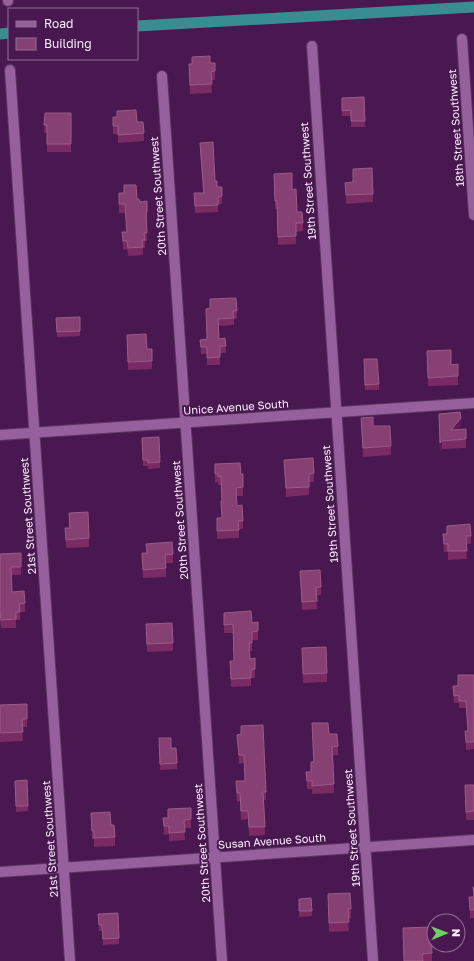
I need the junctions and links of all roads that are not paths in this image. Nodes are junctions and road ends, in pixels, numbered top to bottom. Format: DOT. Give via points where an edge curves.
graph roads {
  1 [pos="462,39"];
  2 [pos="312,46"];
  3 [pos="10,70"];
  4 [pos="162,76"];
  5 [pos="474,215"];
  6 [pos="474,403"];
  7 [pos="336,412"];
  8 [pos="185,422"];
  9 [pos="35,433"];
  10 [pos="0,435"];
  11 [pos="474,840"];
  12 [pos="365,847"];
  13 [pos="214,857"];
  14 [pos="63,867"];
  15 [pos="0,872"];
  16 [pos="70,961"];
  17 [pos="222,961"];
  18 [pos="373,961"];
  1 -- 5 [label="street, 18th Street Southwest"];
  2 -- 7 [label="street, 19th Street Southwest"];
  3 -- 9 [label="street, 21st Street Southwest"];
  4 -- 8 [label="street, 20th Street Southwest"];
  6 -- 7 [label="street, Unice Avenue South"];
  7 -- 8 [label="street, Unice Avenue South"];
  7 -- 12 [label="street, 19th Street Southwest"];
  8 -- 9 [label="street, Unice Avenue South"];
  8 -- 13 [label="street, 20th Street Southwest"];
  9 -- 10 [label="street, Unice Avenue South"];
  9 -- 14 [label="street, 21st Street Southwest"];
  11 -- 12 [label="street, Susan Avenue South"];
  12 -- 13 [label="street, Susan Avenue South"];
  12 -- 18 [label="street, 19th Street Southwest"];
  13 -- 14 [label="street, Susan Avenue South"];
  13 -- 17 [label="street, 20th Street Southwest"];
  14 -- 15 [label="street, Susan Avenue South"];
  14 -- 16 [label="street, 21st Street Southwest"];
}
